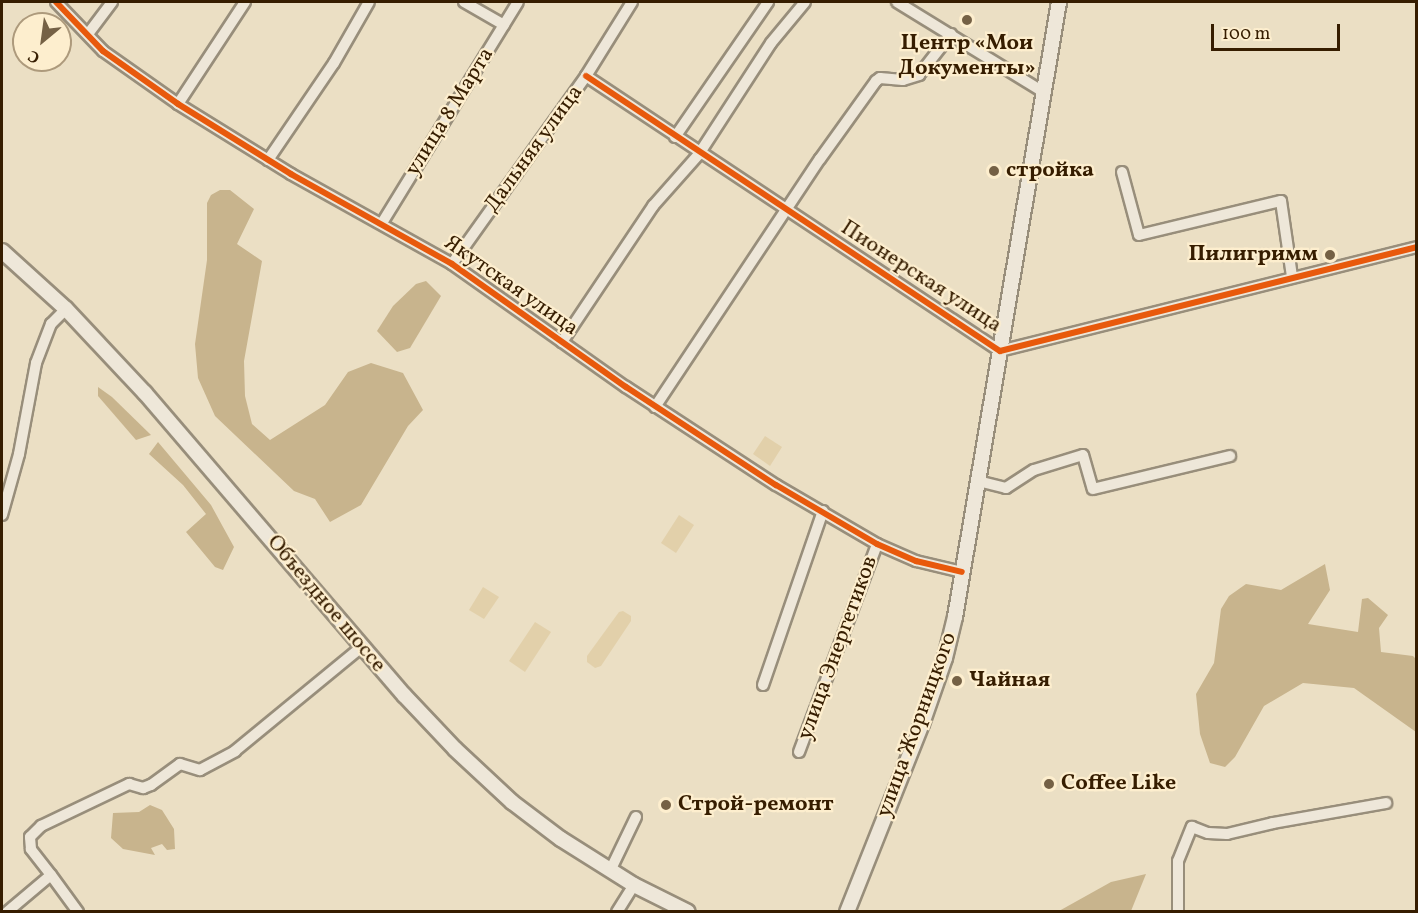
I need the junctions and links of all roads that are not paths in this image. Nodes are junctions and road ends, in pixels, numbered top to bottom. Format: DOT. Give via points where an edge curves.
graph roads {
  1 [pos="56,2"];
  2 [pos="112,2"];
  3 [pos="245,2"];
  4 [pos="369,2"];
  5 [pos="464,2"];
  6 [pos="518,2"];
  7 [pos="632,2"];
  8 [pos="768,2"];
  9 [pos="805,2"];
  10 [pos="897,2"];
  11 [pos="1059,2"];
  12 [pos="504,25"];
  13 [pos="88,34"];
  14 [pos="951,34"];
  15 [pos="586,76"];
  16 [pos="1045,93"];
  17 [pos="178,104"];
  18 [pos="675,137"];
  19 [pos="699,154"];
  20 [pos="268,160"];
  21 [pos="1122,172"];
  22 [pos="787,210"];
  23 [pos="382,223"];
  24 [pos="1416,246"];
  25 [pos="2,250"];
  26 [pos="452,264"];
  27 [pos="1292,276"];
  28 [pos="66,309"];
  29 [pos="562,342"];
  30 [pos="1000,351"];
  31 [pos="655,407"];
  32 [pos="1230,456"];
  33 [pos="978,481"];
  34 [pos="823,511"];
  35 [pos="2,515"];
  36 [pos="877,544"];
  37 [pos="962,572"];
  38 [pos="363,646"];
  39 [pos="763,685"];
  40 [pos="799,752"];
  41 [pos="1386,803"];
  42 [pos="636,818"];
  43 [pos="610,871"];
  44 [pos="51,876"];
  45 [pos="634,885"];
  46 [pos="7,912"];
  47 [pos="78,912"];
  48 [pos="617,912"];
  49 [pos="688,912"];
  50 [pos="847,912"];
  51 [pos="1178,912"];
  1 -- 13 [label="street, Якутская улица"];
  2 -- 13 [label="street"];
  3 -- 17 [label="street"];
  4 -- 20 [label="street" via="334,63"];
  5 -- 12 [label="street"];
  6 -- 12 [label="street, улица 8 Марта"];
  7 -- 15 [label="street, Дальняя улица"];
  8 -- 18 [label="street"];
  9 -- 19 [label="street" via="771,43"];
  10 -- 14 [label="street"];
  11 -- 16 [label="main road, улица Жорницкого"];
  12 -- 23 [label="street, улица 8 Марта"];
  13 -- 17 [label="street, Якутская улица" via="117,62"];
  14 -- 16 [label="street"];
  14 -- 22 [label="street" via="920,75 876,81"];
  15 -- 18 [label="street, Пионерская улица"];
  15 -- 26 [label="street, Дальняя улица"];
  16 -- 30 [label="main road, улица Жорницкого"];
  17 -- 20 [label="street, Якутская улица"];
  18 -- 19 [label="street, Пионерская улица"];
  19 -- 22 [label="street, Пионерская улица"];
  19 -- 29 [label="street" via="653,206"];
  20 -- 23 [label="street, Якутская улица"];
  21 -- 27 [label="street" via="1139,235 1281,201"];
  22 -- 30 [label="street, Пионерская улица"];
  22 -- 31 [label="street"];
  23 -- 26 [label="street, Якутская улица"];
  24 -- 27 [label="street, Пионерская улица"];
  25 -- 28 [label="main road, Объездное шоссе"];
  26 -- 29 [label="street, Якутская улица"];
  27 -- 30 [label="street, Пионерская улица"];
  28 -- 35 [label="street" via="51,324 36,363"];
  28 -- 38 [label="main road, Объездное шоссе" via="146,393"];
  29 -- 31 [label="street, Якутская улица"];
  30 -- 33 [label="main road, улица Жорницкого"];
  31 -- 34 [label="street, Якутская улица"];
  32 -- 33 [label="street" via="1093,489 1083,454 1034,470 1006,488"];
  33 -- 37 [label="main road, улица Жорницкого"];
  34 -- 36 [label="street, Якутская улица"];
  34 -- 39 [label="street"];
  36 -- 37 [label="street, Якутская улица" via="916,561"];
  36 -- 40 [label="street, улица Энергетиков"];
  37 -- 50 [label="main road, улица Жорницкого" via="952,628 931,698"];
  38 -- 43 [label="main road, Объездное шоссе" via="455,749 512,802"];
  38 -- 44 [label="street" via="235,751 200,770 180,764 151,786 129,784 41,826 30,837 31,849"];
  41 -- 51 [label="street" via="1227,834 1192,827 1178,861"];
  42 -- 43 [label="street"];
  43 -- 45 [label="main road, Объездное шоссе"];
  44 -- 46 [label="street"];
  44 -- 47 [label="street"];
  45 -- 48 [label="street"];
  45 -- 49 [label="main road, Объездное шоссе"];
}
